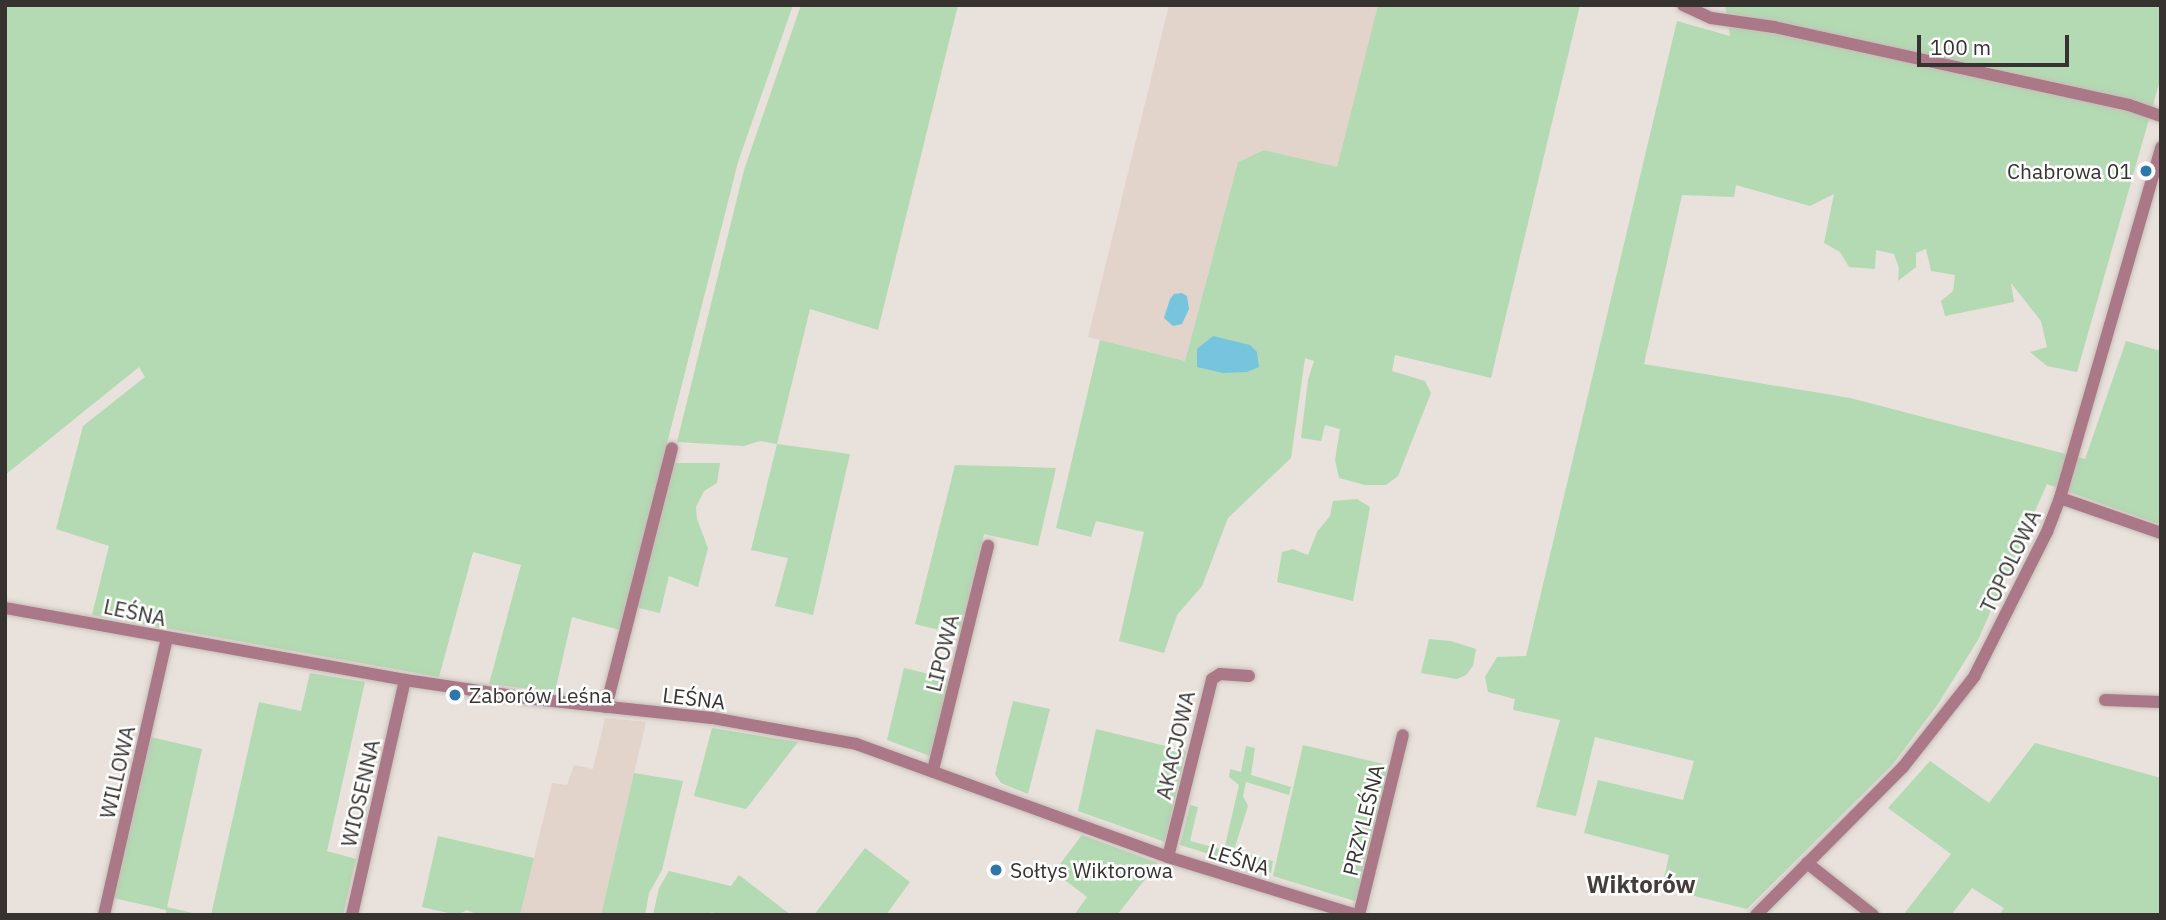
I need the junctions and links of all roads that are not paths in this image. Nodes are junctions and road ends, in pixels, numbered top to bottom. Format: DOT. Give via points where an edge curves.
graph roads {
  1 [pos="1683,5"];
  2 [pos="2161,116"];
  3 [pos="2161,147"];
  4 [pos="672,448"];
  5 [pos="2060,498"];
  6 [pos="2161,533"];
  7 [pos="988,546"];
  8 [pos="5,608"];
  9 [pos="167,638"];
  10 [pos="1249,676"];
  11 [pos="405,680"];
  12 [pos="2105,700"];
  13 [pos="2161,702"];
  14 [pos="606,707"];
  15 [pos="1404,735"];
  16 [pos="933,770"];
  17 [pos="1168,857"];
  18 [pos="1807,863"];
  19 [pos="104,915"];
  20 [pos="352,915"];
  21 [pos="1358,915"];
  22 [pos="1756,915"];
  23 [pos="1873,915"];
  1 -- 2 [label="street" via="1711,18 1774,27 2129,105"];
  3 -- 5 [label="street, TOPOLOWA"];
  4 -- 14 [label="street"];
  5 -- 6 [label="street"];
  5 -- 18 [label="street, TOPOLOWA" via="1974,677 1903,767"];
  7 -- 16 [label="street, LIPOWA"];
  8 -- 9 [label="street, LEŚNA"];
  9 -- 11 [label="street, LEŚNA"];
  9 -- 19 [label="street, WILLOWA"];
  10 -- 17 [label="street, AKACJOWA" via="1220,674 1212,679"];
  11 -- 14 [label="street, LEŚNA"];
  11 -- 20 [label="street, WIOSENNA"];
  12 -- 13 [label="street"];
  14 -- 16 [label="street, LEŚNA" via="712,718 837,739"];
  15 -- 21 [label="street, PRZYLEŚNA"];
  16 -- 17 [label="street, LEŚNA"];
  17 -- 21 [label="street, LEŚNA"];
  18 -- 22 [label="street, TOPOLOWA"];
  18 -- 23 [label="street"];
}
